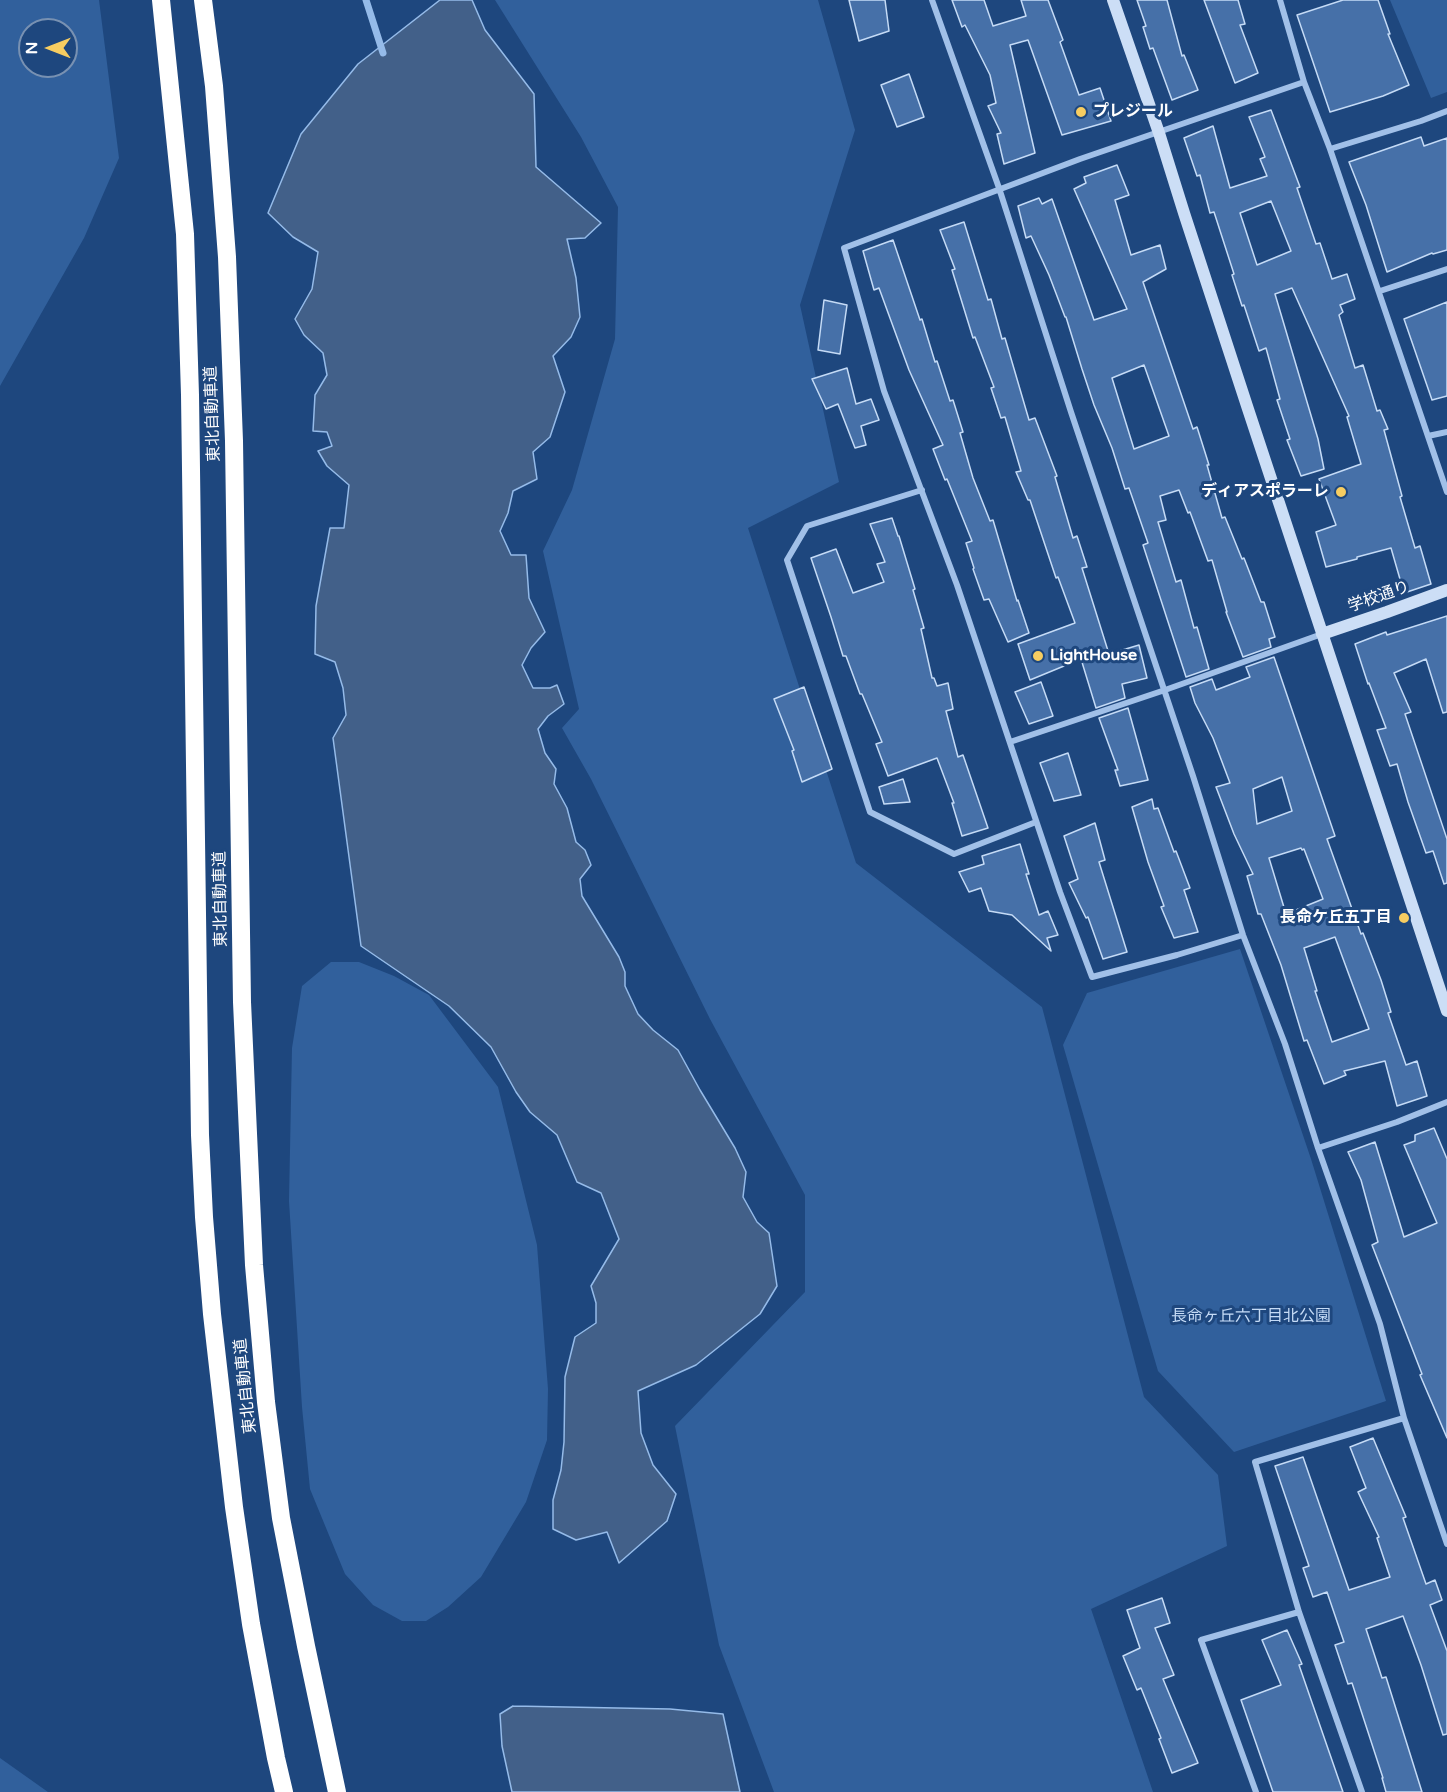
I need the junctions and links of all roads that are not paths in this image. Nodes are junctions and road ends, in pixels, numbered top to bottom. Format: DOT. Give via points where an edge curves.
graph roads {
  1 [pos="161,0"];
  2 [pos="203,0"];
  3 [pos="932,0"];
  4 [pos="1113,0"];
  5 [pos="1280,0"];
  6 [pos="1304,82"];
  7 [pos="1447,111"];
  8 [pos="1159,133"];
  9 [pos="1330,148"];
  10 [pos="999,188"];
  11 [pos="1447,269"];
  12 [pos="1380,291"];
  13 [pos="1447,432"];
  14 [pos="1428,436"];
  15 [pos="921,490"];
  16 [pos="1447,492"];
  17 [pos="1447,590"];
  18 [pos="1322,634"];
  19 [pos="1165,690"];
  20 [pos="1010,742"];
  21 [pos="1036,822"];
  22 [pos="1243,935"];
  23 [pos="1447,1011"];
  24 [pos="1447,1102"];
  25 [pos="1318,1148"];
  26 [pos="1404,1418"];
  27 [pos="1447,1544"];
  28 [pos="1299,1612"];
  29 [pos="284,1792"];
  30 [pos="337,1792"];
  31 [pos="1256,1792"];
  32 [pos="1362,1792"];
  1 -- 29 [label="highway, 東北自動車道" via="185,234 204,1217 234,1508 251,1624"];
  2 -- 30 [label="highway, 東北自動車道" via="214,86 228,280 235,464 242,1002 254,1265 281,1518"];
  3 -- 10 [label="street"];
  4 -- 8 [label="street"];
  5 -- 6 [label="street"];
  6 -- 8 [label="street"];
  6 -- 9 [label="street"];
  7 -- 9 [label="street"];
  8 -- 10 [label="street"];
  8 -- 18 [label="street"];
  9 -- 12 [label="street"];
  10 -- 15 [label="street" via="844,248 884,391"];
  10 -- 19 [label="street"];
  11 -- 12 [label="street"];
  12 -- 14 [label="street"];
  13 -- 14 [label="street"];
  14 -- 16 [label="street"];
  15 -- 20 [label="street"];
  15 -- 21 [label="street" via="807,526 787,560 870,812 954,854"];
  17 -- 18 [label="street, 学校通り"];
  18 -- 19 [label="street"];
  18 -- 23 [label="street"];
  19 -- 20 [label="street"];
  19 -- 22 [label="street"];
  20 -- 21 [label="street"];
  21 -- 22 [label="street" via="1092,977"];
  22 -- 25 [label="street" via="1285,1044"];
  24 -- 25 [label="street"];
  25 -- 26 [label="street" via="1380,1324"];
  26 -- 27 [label="street"];
  26 -- 28 [label="street" via="1255,1462"];
  28 -- 31 [label="street" via="1201,1641"];
  28 -- 32 [label="street"];
}
